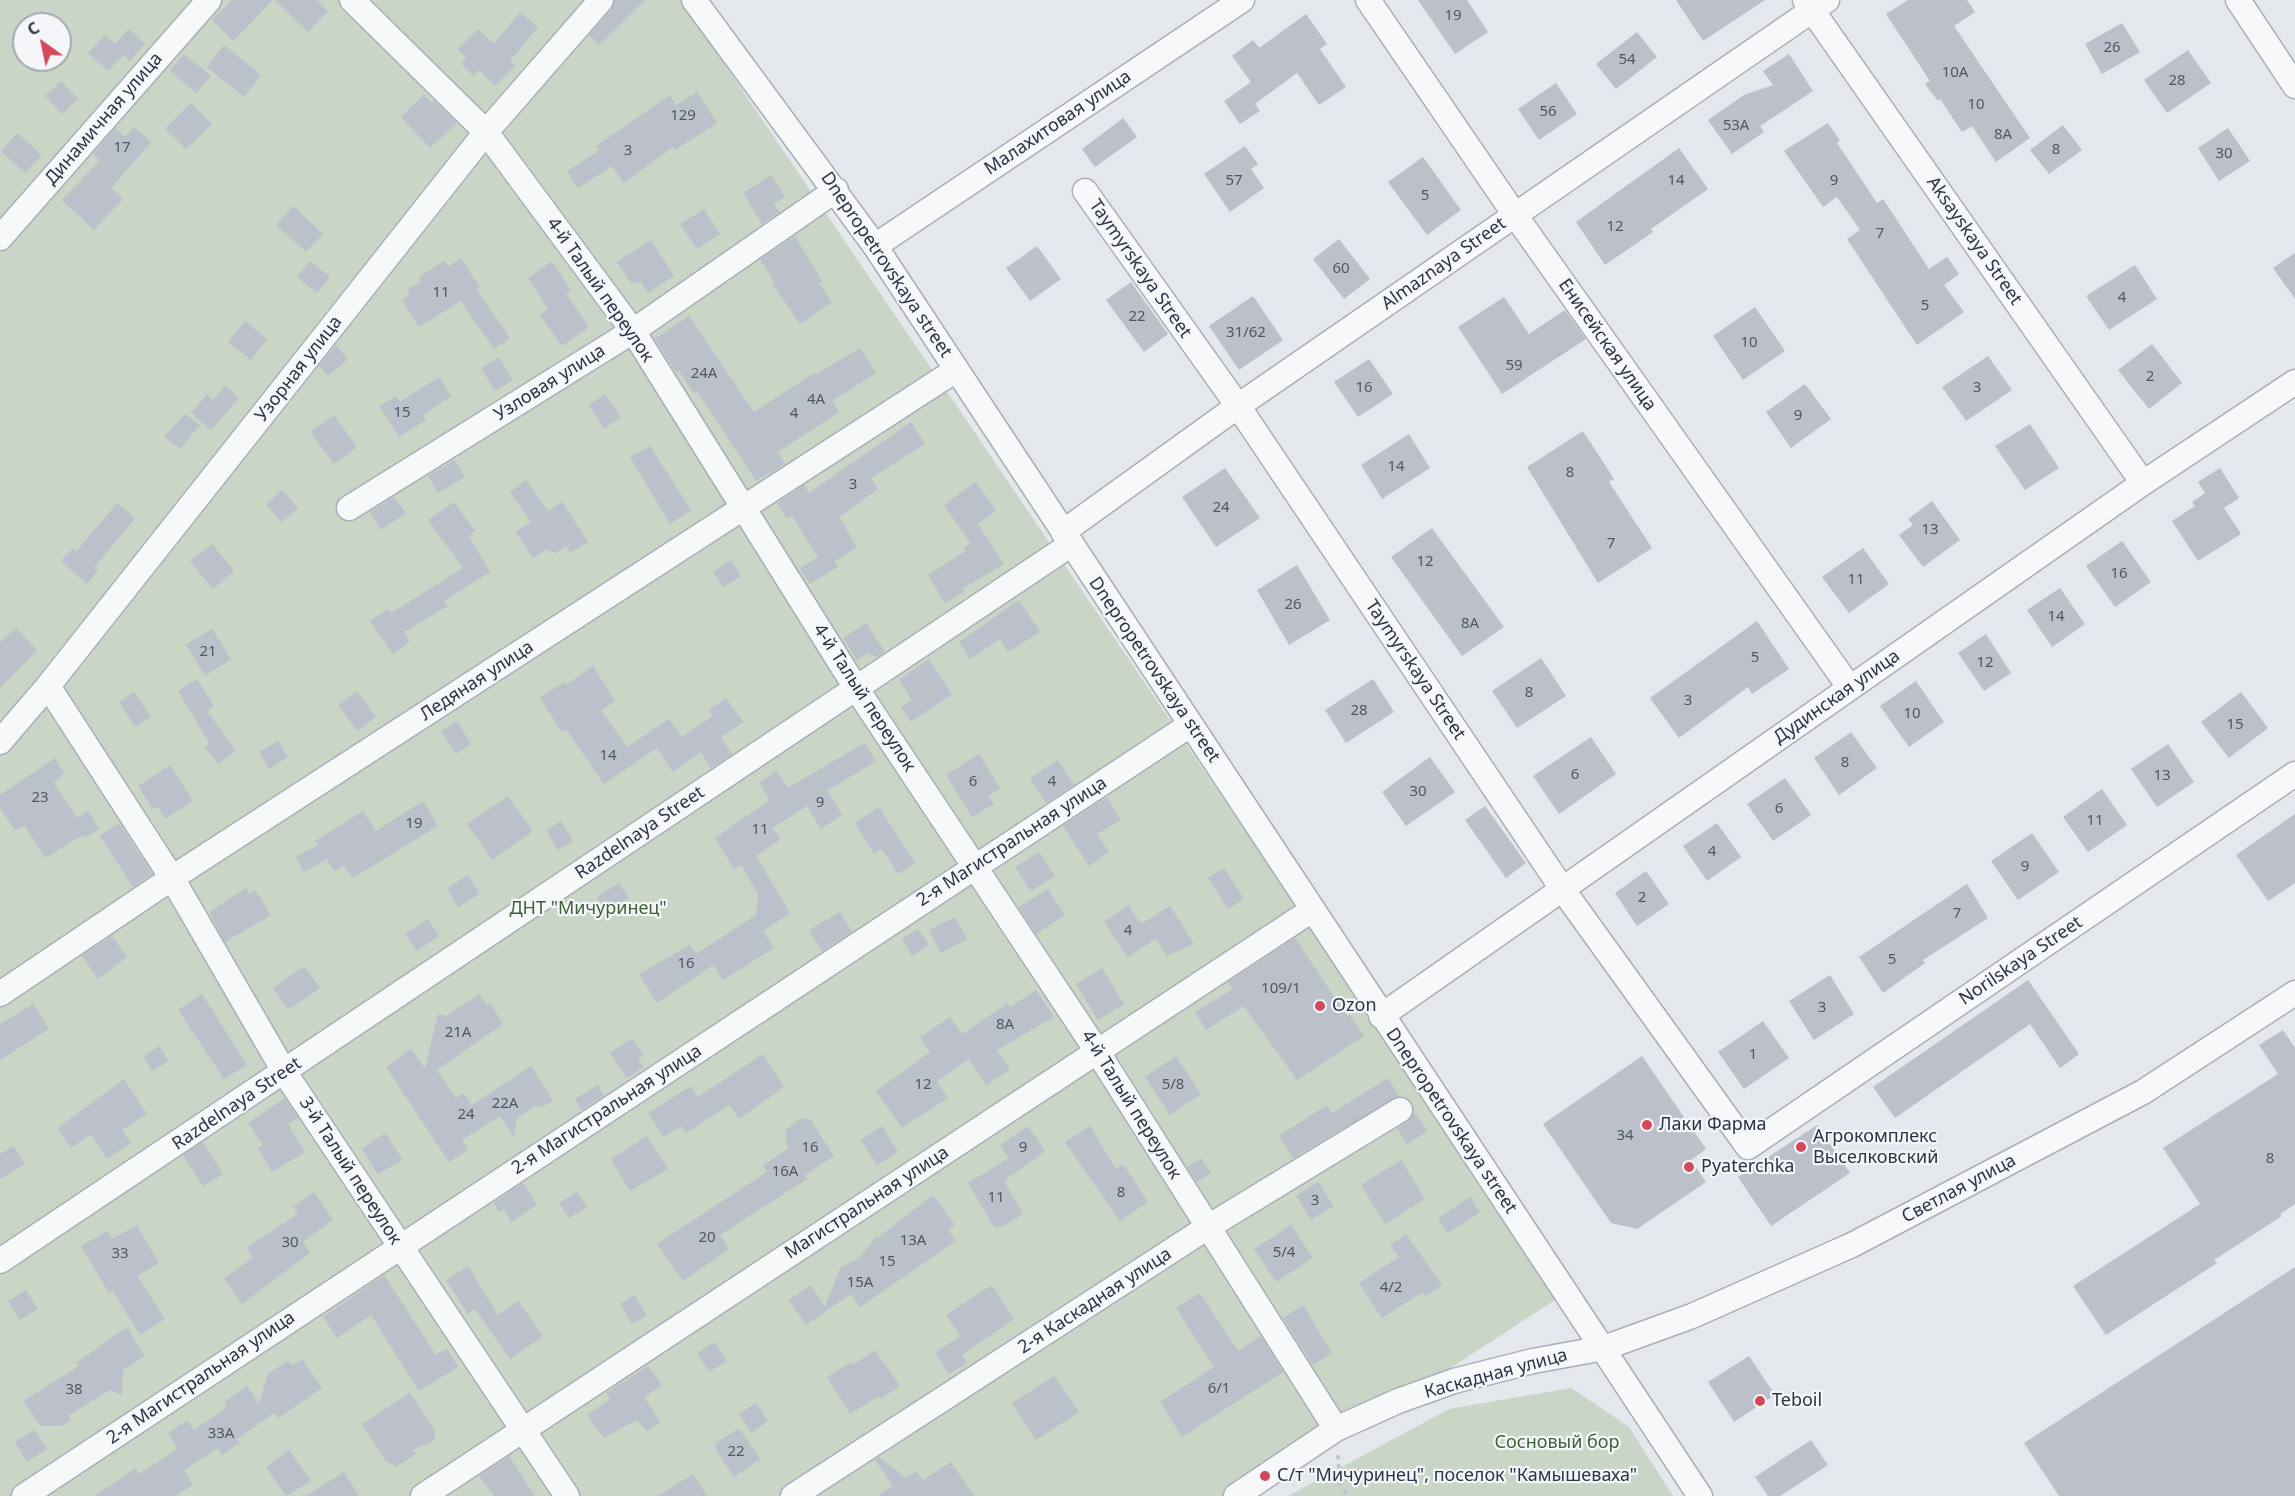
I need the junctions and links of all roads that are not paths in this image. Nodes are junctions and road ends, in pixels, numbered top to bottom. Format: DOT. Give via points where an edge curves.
graph roads {
  1 [pos="208,0"];
  2 [pos="352,0"];
  3 [pos="601,0"];
  4 [pos="694,0"];
  5 [pos="1242,0"];
  6 [pos="1368,0"];
  7 [pos="2238,0"];
  8 [pos="1815,3"];
  9 [pos="2295,86"];
  10 [pos="486,132"];
  11 [pos="836,190"];
  12 [pos="1085,191"];
  13 [pos="1515,215"];
  14 [pos="0,238"];
  15 [pos="875,246"];
  16 [pos="633,331"];
  17 [pos="956,370"];
  18 [pos="2295,382"];
  19 [pos="1238,406"];
  20 [pos="2143,483"];
  21 [pos="349,508"];
  22 [pos="743,509"];
  23 [pos="1067,538"];
  24 [pos="48,686"];
  25 [pos="856,688"];
  26 [pos="1850,688"];
  27 [pos="1190,725"];
  28 [pos="0,742"];
  29 [pos="2295,774"];
  30 [pos="975,866"];
  31 [pos="172,878"];
  32 [pos="1563,890"];
  33 [pos="1312,910"];
  34 [pos="2295,993"];
  35 [pos="0,994"];
  36 [pos="1381,1016"];
  37 [pos="1097,1052"];
  38 [pos="285,1073"];
  39 [pos="1400,1110"];
  40 [pos="1748,1147"];
  41 [pos="1208,1227"];
  42 [pos="400,1246"];
  43 [pos="0,1261"];
  44 [pos="1604,1348"];
  45 [pos="1336,1429"];
  46 [pos="522,1431"];
  47 [pos="24,1496"];
  48 [pos="423,1496"];
  49 [pos="567,1496"];
  50 [pos="793,1496"];
  51 [pos="1236,1496"];
  52 [pos="1701,1496"];
  1 -- 14 [label="street, Динамичная улица"];
  2 -- 10 [label="street, 4-й Талый переулок"];
  3 -- 10 [label="street, Узорная улица"];
  4 -- 11 [label="street, Dnepropetrovskaya street"];
  5 -- 15 [label="street, Малахитовая улица"];
  6 -- 13 [label="street, Енисейская улица"];
  7 -- 9 [label="street"];
  8 -- 13 [label="street, Almaznaya Street"];
  8 -- 20 [label="street, Aksayskaya Street"];
  10 -- 16 [label="street, 4-й Талый переулок"];
  10 -- 24 [label="street, Узорная улица"];
  11 -- 15 [label="street, Dnepropetrovskaya street"];
  11 -- 16 [label="street, Узловая улица"];
  12 -- 19 [label="street, Taymyrskaya Street"];
  13 -- 19 [label="street, Almaznaya Street"];
  13 -- 26 [label="street, Енисейская улица"];
  15 -- 17 [label="street, Dnepropetrovskaya street"];
  16 -- 21 [label="street, Узловая улица"];
  16 -- 22 [label="street, 4-й Талый переулок"];
  17 -- 22 [label="street, Ледяная улица"];
  17 -- 23 [label="street, Dnepropetrovskaya street"];
  18 -- 20 [label="street, Дудинская улица"];
  19 -- 23 [label="street, Almaznaya Street"];
  19 -- 32 [label="street, Taymyrskaya Street"];
  20 -- 26 [label="street, Дудинская улица"];
  22 -- 25 [label="street, 4-й Талый переулок"];
  22 -- 31 [label="street, Ледяная улица"];
  23 -- 25 [label="street, Razdelnaya Street"];
  23 -- 27 [label="street, Dnepropetrovskaya street"];
  24 -- 28 [label="street, Узорная улица"];
  24 -- 31 [label="street, 3-й Талый переулок"];
  25 -- 30 [label="street, 4-й Талый переулок"];
  25 -- 38 [label="street, Razdelnaya Street"];
  26 -- 32 [label="street, Дудинская улица"];
  27 -- 30 [label="street, 2-я Магистральная улица"];
  27 -- 33 [label="street, Dnepropetrovskaya street"];
  29 -- 40 [label="street, Norilskaya Street"];
  30 -- 37 [label="street, 4-й Талый переулок"];
  30 -- 42 [label="street, 2-я Магистральная улица"];
  31 -- 35 [label="street, Ледяная улица"];
  31 -- 38 [label="street, 3-й Талый переулок"];
  32 -- 36 [label="street, Дудинская улица"];
  32 -- 40 [label="street, Taymyrskaya Street"];
  33 -- 36 [label="street, Dnepropetrovskaya street"];
  33 -- 37 [label="street, Магистральная улица"];
  34 -- 44 [label="street, Светлая улица" via="2143,1092 1852,1245 1692,1316"];
  36 -- 44 [label="street, Dnepropetrovskaya street"];
  37 -- 41 [label="street, 4-й Талый переулок"];
  37 -- 46 [label="street, Магистральная улица"];
  38 -- 42 [label="street, 3-й Талый переулок"];
  38 -- 43 [label="street, Razdelnaya Street"];
  39 -- 41 [label="street, 2-я Каскадная улица"];
  41 -- 45 [label="street, 4-й Талый переулок"];
  41 -- 50 [label="street, 2-я Каскадная улица"];
  42 -- 46 [label="street, 3-й Талый переулок"];
  42 -- 47 [label="street, 2-я Магистральная улица"];
  44 -- 45 [label="street, Каскадная улица" via="1533,1360 1454,1381"];
  44 -- 52 [label="street, Dnepropetrovskaya street"];
  45 -- 51 [label="street, Каскадная улица"];
  46 -- 48 [label="street, Магистральная улица"];
  46 -- 49 [label="street, 3-й Талый переулок"];
}
